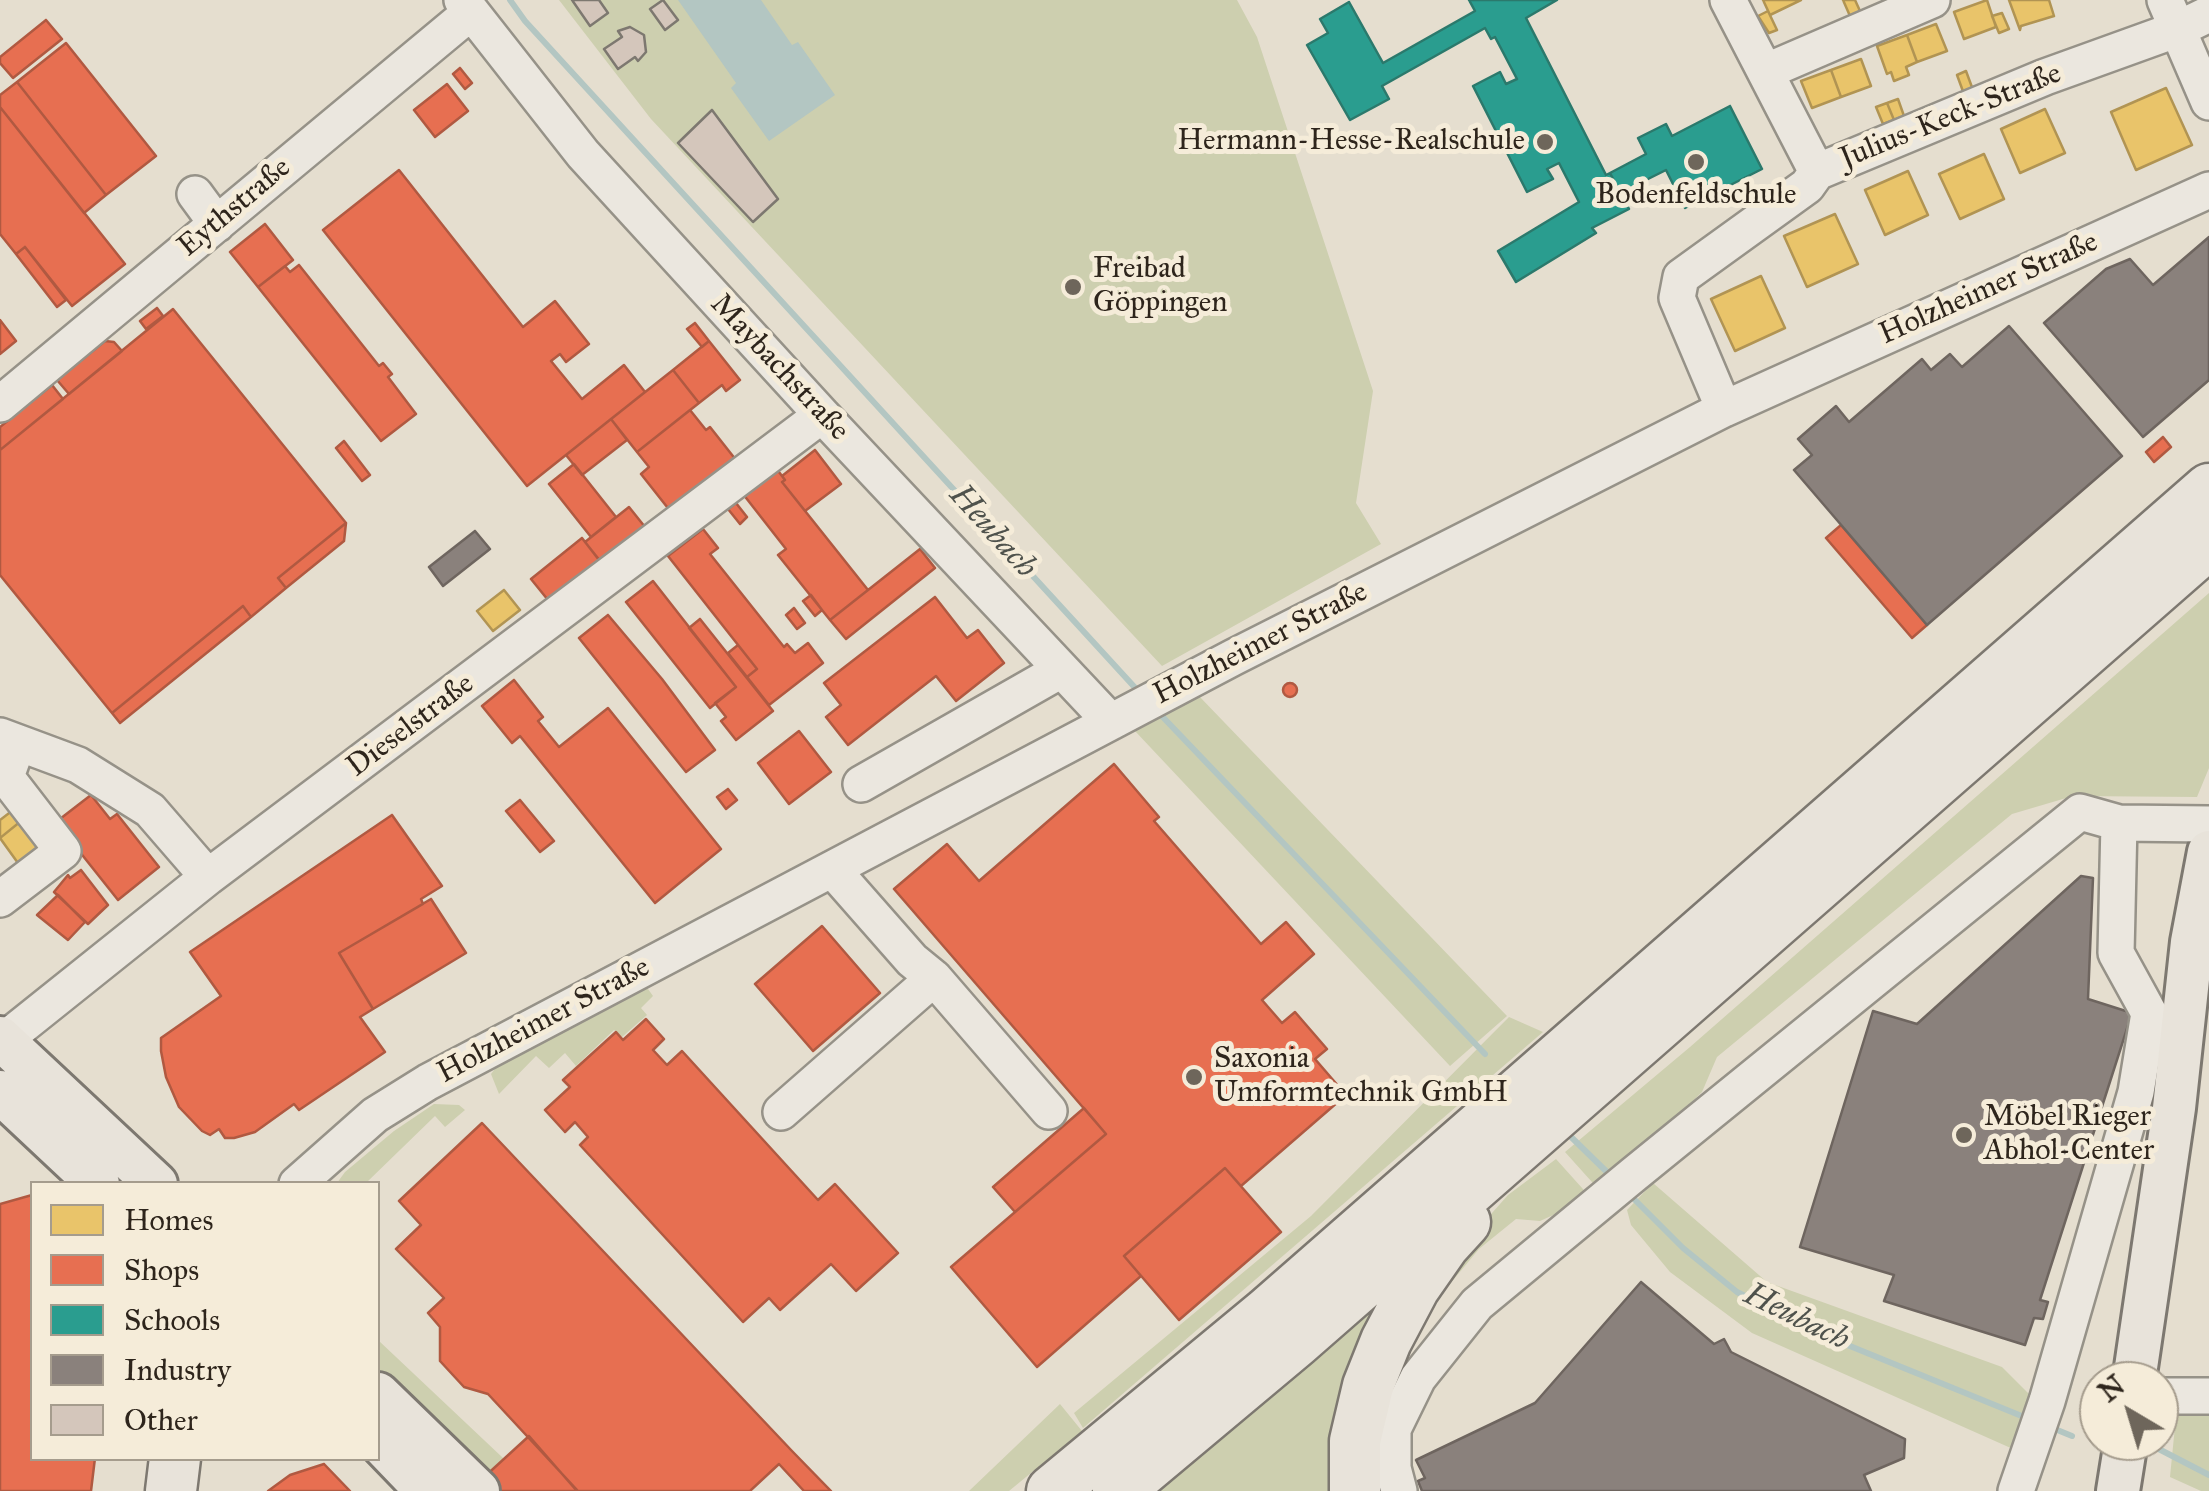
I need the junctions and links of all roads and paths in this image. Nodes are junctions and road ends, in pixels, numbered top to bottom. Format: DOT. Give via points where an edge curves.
graph roads {
  1 [pos="1728,0"];
  2 [pos="1932,0"];
  3 [pos="466,6"];
  4 [pos="2184,14"];
  5 [pos="1767,71"];
  6 [pos="2209,102"];
  7 [pos="1816,172"];
  8 [pos="2209,190"];
  9 [pos="195,194"];
  10 [pos="217,224"];
  11 [pos="0,404"];
  12 [pos="1724,409"];
  13 [pos="822,415"];
  14 [pos="2209,489"];
  15 [pos="2209,543"];
  16 [pos="1061,670"];
  17 [pos="1119,718"];
  18 [pos="9,740"];
  19 [pos="860,784"];
  20 [pos="2119,823"];
  21 [pos="2209,824"];
  22 [pos="2209,852"];
  23 [pos="832,869"];
  24 [pos="208,877"];
  25 [pos="0,899"];
  26 [pos="934,978"];
  27 [pos="1,1040"];
  28 [pos="0,1092"];
  29 [pos="1050,1111"];
  30 [pos="781,1112"];
  31 [pos="341,1148"];
  32 [pos="1491,1169"];
  33 [pos="95,1181"];
  34 [pos="153,1181"];
  35 [pos="301,1181"];
  36 [pos="324,1181"];
  37 [pos="2137,1361"];
  38 [pos="380,1396"];
  39 [pos="2179,1396"];
  40 [pos="2209,1396"];
  41 [pos="380,1442"];
  42 [pos="175,1461"];
  43 [pos="2123,1461"];
  44 [pos="172,1491"];
  45 [pos="427,1491"];
  46 [pos="478,1491"];
  47 [pos="1052,1491"];
  48 [pos="1118,1491"];
  49 [pos="1355,1491"];
  50 [pos="1399,1491"];
  51 [pos="2016,1491"];
  52 [pos="2118,1491"];
  1 -- 5 [label="street"];
  2 -- 5 [label="street"];
  3 -- 10 [label="street, Eythstraße"];
  3 -- 13 [label="street, Maybachstraße" via="583,154"];
  4 -- 6 [label="street"];
  4 -- 7 [label="street, Julius-Keck-Straße"];
  5 -- 7 [label="street"];
  7 -- 12 [label="street, Julius-Keck-Straße" via="1807,186 1681,277 1677,298"];
  8 -- 12 [label="street, Holzheimer Straße"];
  9 -- 10 [label="street"];
  10 -- 11 [label="street, Eythstraße"];
  12 -- 17 [label="street, Holzheimer Straße"];
  13 -- 16 [label="street, Maybachstraße"];
  13 -- 24 [label="street, Dieselstraße"];
  14 -- 47 [label="highway" via="1281,1301"];
  15 -- 32 [label="highway"];
  16 -- 17 [label="street, Maybachstraße"];
  16 -- 19 [label="street"];
  17 -- 23 [label="street, Holzheimer Straße"];
  18 -- 24 [label="street" via="78,764 150,810"];
  18 -- 25 [label="street" via="6,778 63,851"];
  20 -- 21 [label="street"];
  20 -- 50 [label="street" via="2080,812 1476,1304 1418,1378 1393,1429"];
  20 -- 51 [label="street" via="2116,953 2149,1013 2136,1092"];
  22 -- 37 [label="main road"];
  23 -- 26 [label="street"];
  23 -- 31 [label="street, Holzheimer Straße" via="428,1082 375,1115"];
  24 -- 27 [label="street, Dieselstraße"];
  26 -- 29 [label="street"];
  26 -- 30 [label="street"];
  27 -- 34 [label="main road"];
  28 -- 33 [label="main road"];
  31 -- 35 [label="street, Holzheimer Straße"];
  31 -- 36 [label="street, Holzheimer Straße"];
  32 -- 48 [label="highway"];
  32 -- 49 [label="highway" via="1474,1213 1414,1288 1386,1341 1356,1441"];
  38 -- 46 [label="main road"];
  39 -- 40 [label="street"];
  41 -- 45 [label="main road"];
  42 -- 44 [label="highway"];
  43 -- 52 [label="main road"];
}
